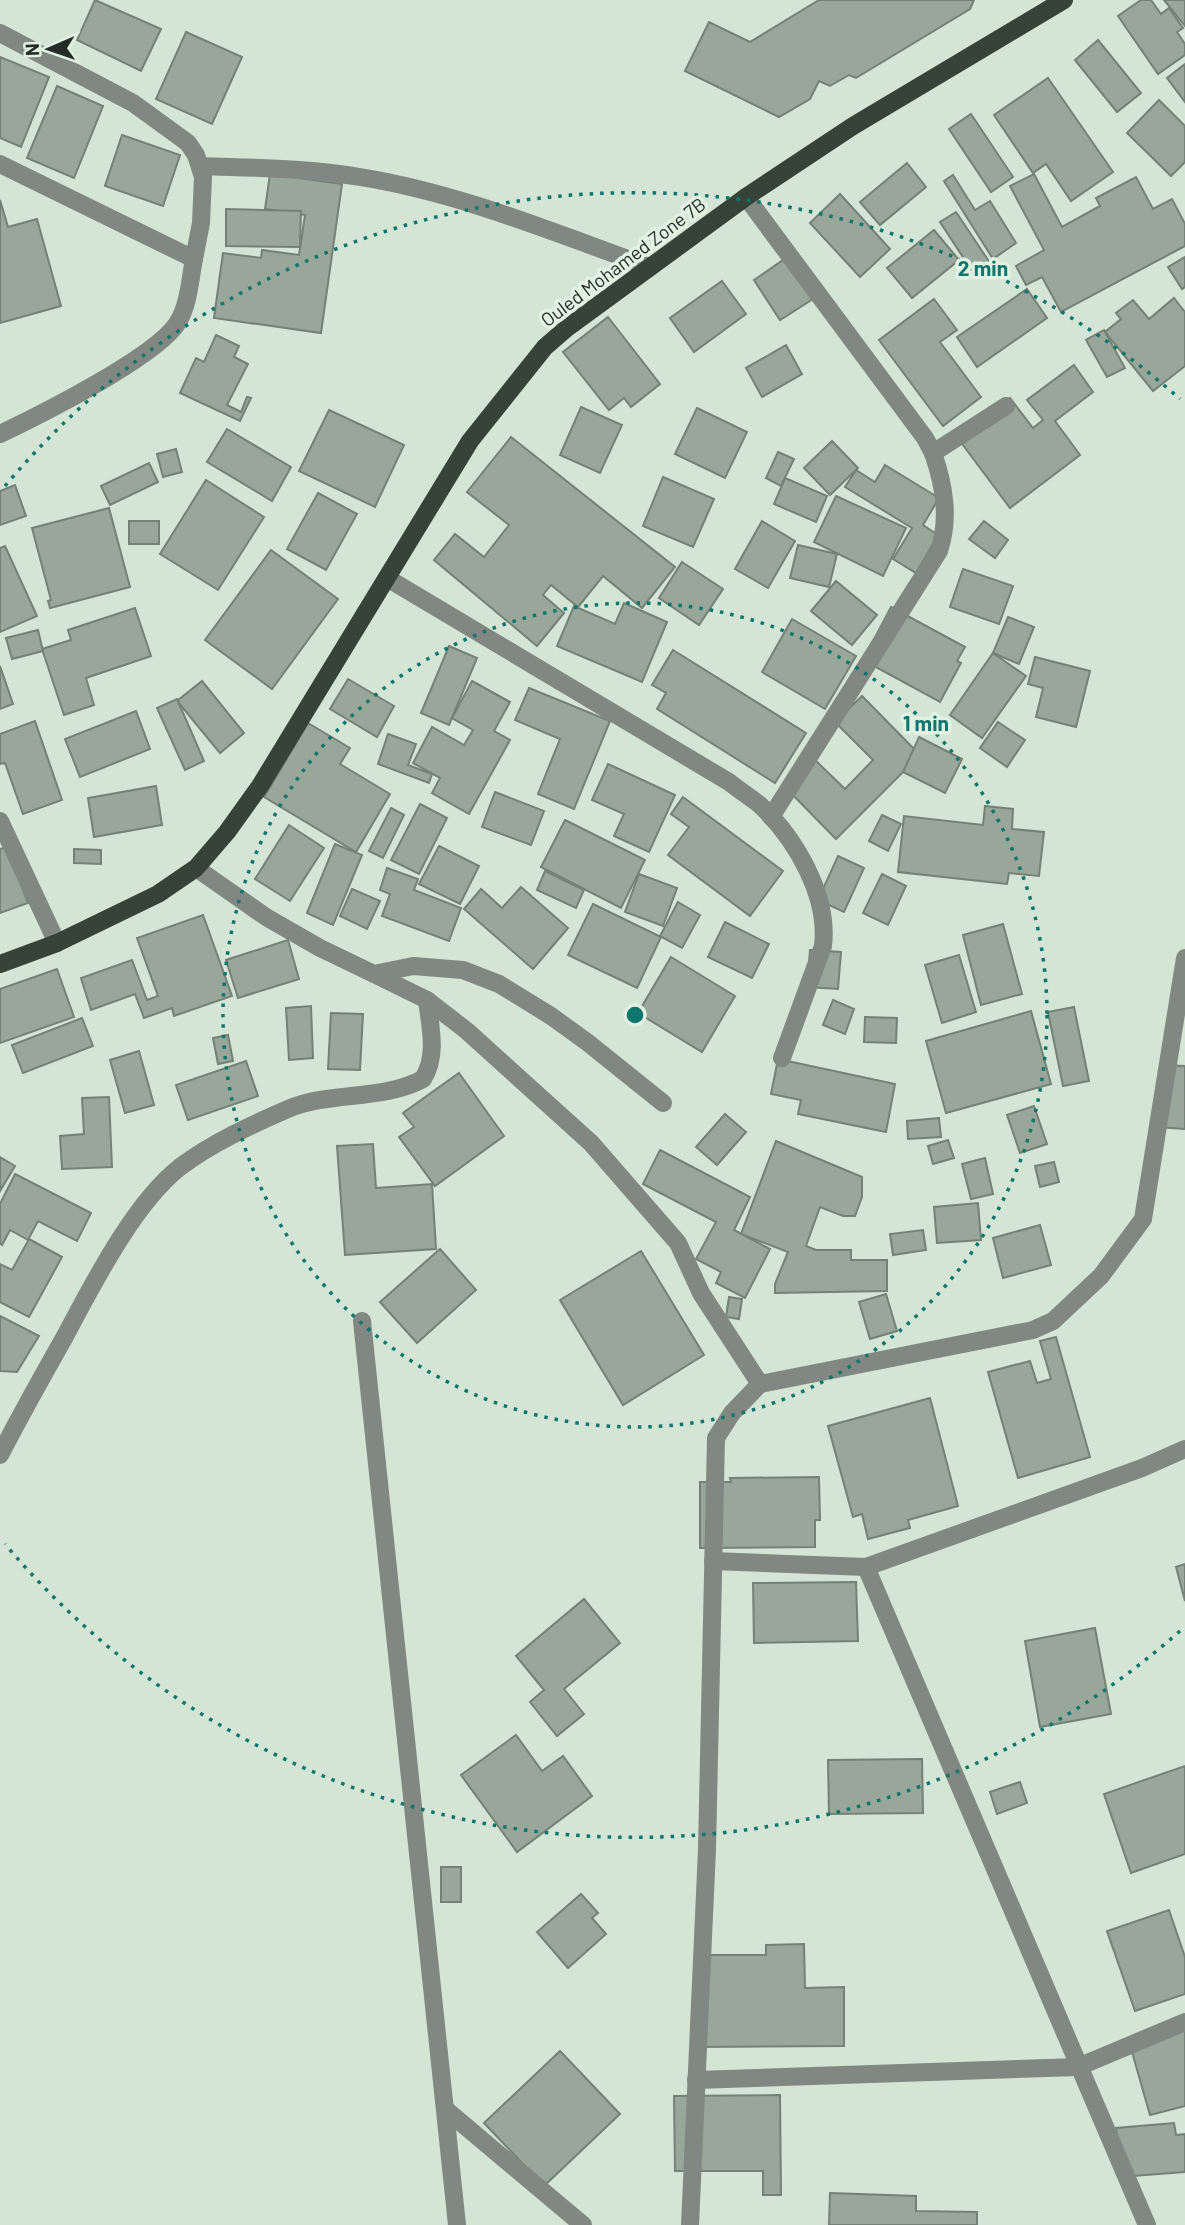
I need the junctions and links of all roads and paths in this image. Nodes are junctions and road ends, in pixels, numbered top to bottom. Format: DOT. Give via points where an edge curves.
graph roads {
  1 [pos="1064,0"];
  2 [pos="0,33"];
  3 [pos="0,164"];
  4 [pos="201,166"];
  5 [pos="746,197"];
  6 [pos="194,259"];
  7 [pos="650,267"];
  8 [pos="1006,406"];
  9 [pos="0,434"];
  10 [pos="933,453"];
  11 [pos="387,578"];
  12 [pos="771,817"];
  13 [pos="0,821"];
  14 [pos="195,868"];
  15 [pos="57,943"];
  16 [pos="1185,958"];
  17 [pos="0,964"];
  18 [pos="374,974"];
  19 [pos="427,1000"];
  20 [pos="782,1058"];
  21 [pos="663,1103"];
  22 [pos="362,1321"];
  23 [pos="760,1384"];
  24 [pos="1185,1449"];
  25 [pos="0,1455"];
  26 [pos="713,1561"];
  27 [pos="866,1567"];
  28 [pos="1185,2022"];
  29 [pos="1078,2067"];
  30 [pos="696,2080"];
  31 [pos="445,2109"];
  32 [pos="457,2225"];
  33 [pos="583,2225"];
  34 [pos="690,2225"];
  35 [pos="1147,2225"];
  1 -- 5 [label="main road, Ouled Mohamed Zone 7B" via="853,126"];
  2 -- 4 [label="street" via="133,103 188,143"];
  3 -- 6 [label="street"];
  4 -- 6 [label="street" via="201,223"];
  4 -- 7 [label="street" via="284,167 362,177 469,203"];
  5 -- 7 [label="main road, Ouled Mohamed Zone 7B"];
  5 -- 10 [label="street"];
  6 -- 9 [label="street" via="184,307 166,338 103,379"];
  7 -- 11 [label="main road, Ouled Mohamed Zone 7B" via="545,347 470,441"];
  8 -- 10 [label="street"];
  10 -- 12 [label="street" via="946,507 939,551"];
  11 -- 12 [label="street" via="729,782"];
  11 -- 14 [label="main road, Ouled Mohamed Zone 7B" via="260,786"];
  12 -- 20 [label="street" via="806,865 825,928 823,946"];
  13 -- 15 [label="street"];
  14 -- 15 [label="main road, Ouled Mohamed Zone 7B" via="158,894"];
  14 -- 18 [label="street" via="266,917"];
  15 -- 17 [label="main road, Ouled Mohamed Zone 7B"];
  16 -- 23 [label="street" via="1143,1219 1101,1276 1053,1321 1033,1330"];
  18 -- 19 [label="street"];
  18 -- 21 [label="street" via="413,966 479,975 551,1016"];
  19 -- 23 [label="street" via="591,1143 678,1243 701,1293"];
  19 -- 25 [label="street" via="432,1049 423,1079 392,1090 291,1108 210,1147 164,1183 104,1265"];
  22 -- 31 [label="street"];
  23 -- 26 [label="street" via="716,1438"];
  24 -- 27 [label="street"];
  26 -- 27 [label="street"];
  26 -- 30 [label="street"];
  27 -- 29 [label="street"];
  28 -- 29 [label="street"];
  29 -- 30 [label="street"];
  29 -- 35 [label="street"];
  30 -- 34 [label="street"];
  31 -- 32 [label="street"];
  31 -- 33 [label="street"];
}
